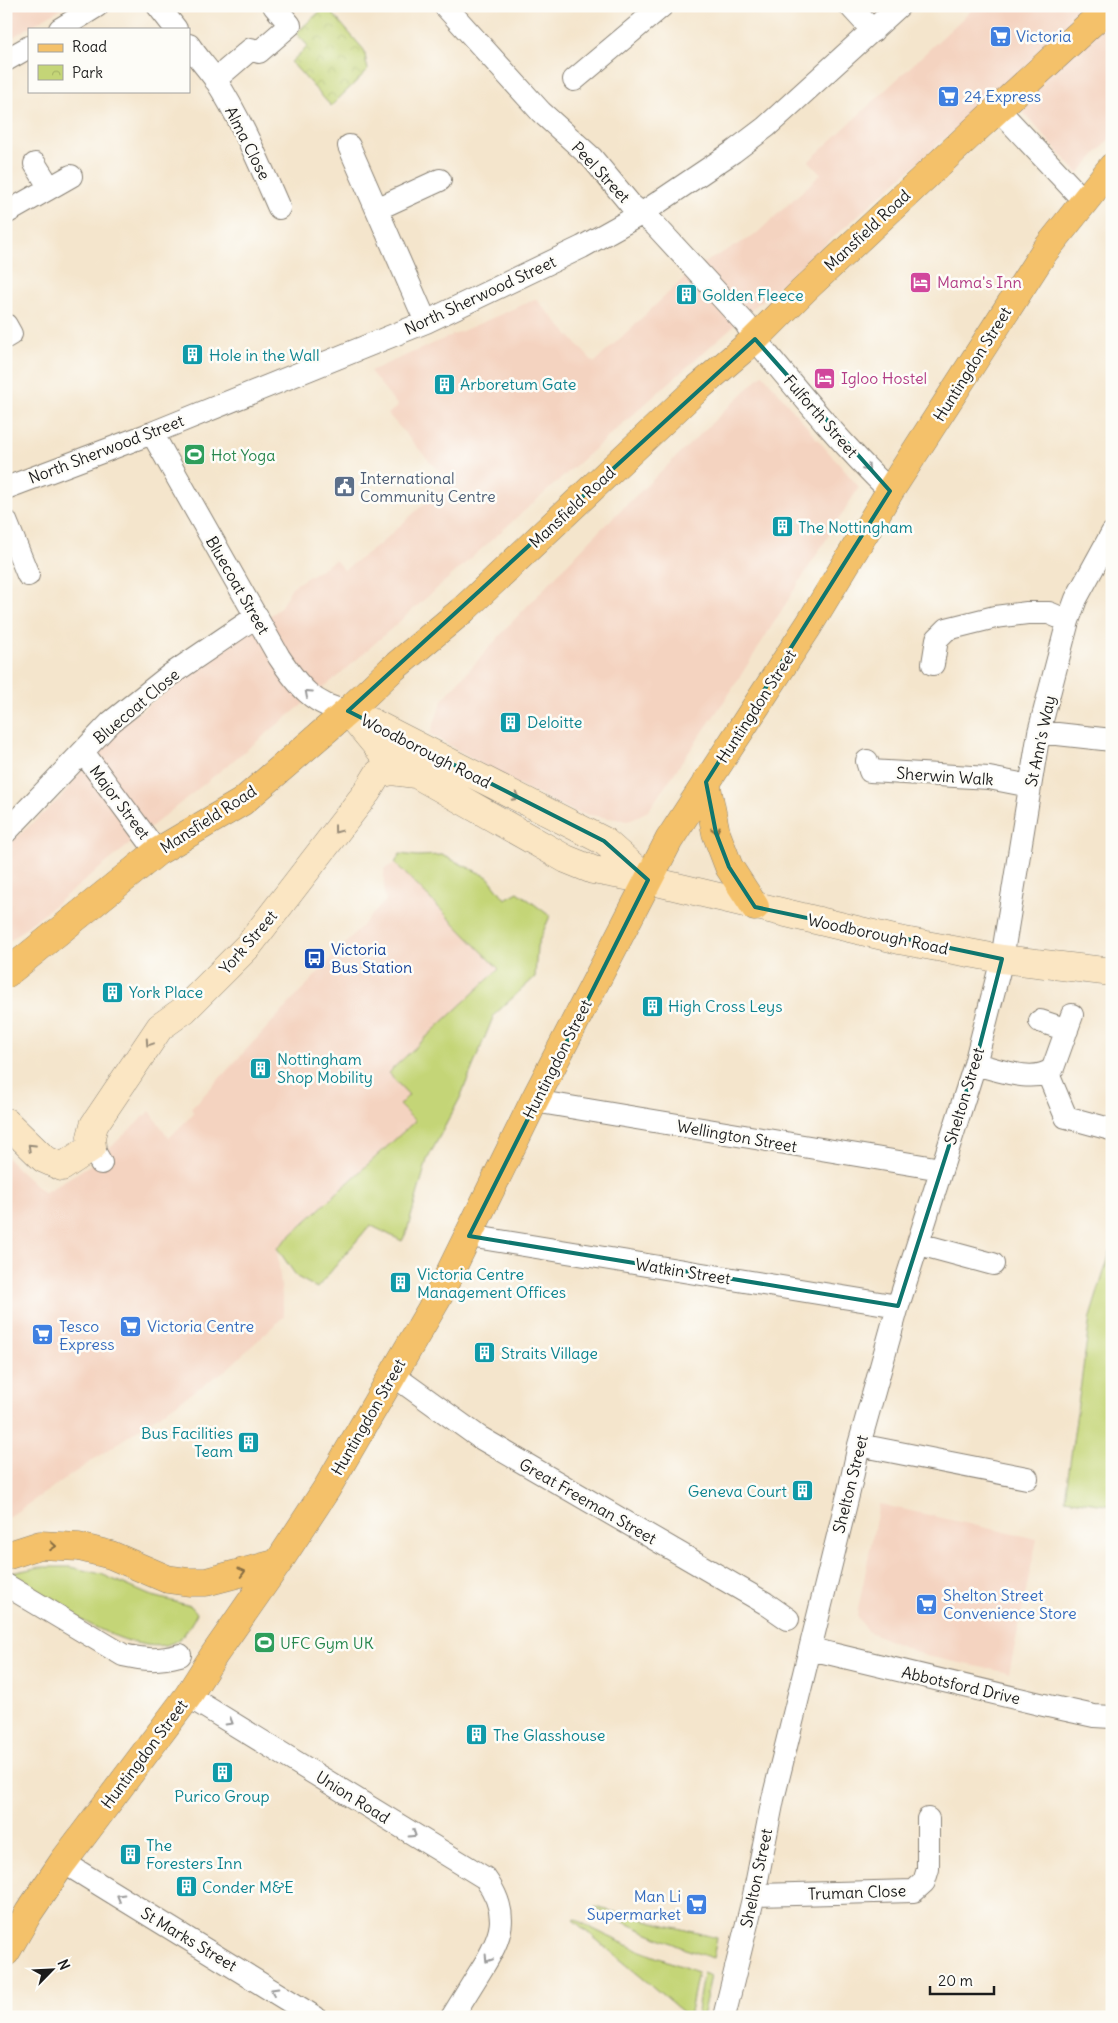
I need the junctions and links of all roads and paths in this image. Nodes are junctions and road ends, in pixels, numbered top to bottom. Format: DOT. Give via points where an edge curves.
graph roads {
  1 [pos="97,6"];
  2 [pos="158,6"];
  3 [pos="274,6"];
  4 [pos="445,6"];
  5 [pos="662,6"];
  6 [pos="850,6"];
  7 [pos="899,6"];
  8 [pos="1110,6"];
  9 [pos="62,28"];
  10 [pos="175,28"];
  11 [pos="873,31"];
  12 [pos="190,46"];
  13 [pos="28,48"];
  14 [pos="6,60"];
  15 [pos="215,80"];
  16 [pos="574,80"];
  17 [pos="998,109"];
  18 [pos="349,146"];
  19 [pos="35,164"];
  20 [pos="1112,167"];
  21 [pos="71,176"];
  22 [pos="440,180"];
  23 [pos="50,188"];
  24 [pos="1085,202"];
  25 [pos="279,208"];
  26 [pos="377,209"];
  27 [pos="6,213"];
  28 [pos="641,214"];
  29 [pos="426,322"];
  30 [pos="6,326"];
  31 [pos="6,337"];
  32 [pos="755,339"];
  33 [pos="152,433"];
  34 [pos="6,488"];
  35 [pos="890,491"];
  36 [pos="6,521"];
  37 [pos="1112,533"];
  38 [pos="1103,568"];
  39 [pos="28,575"];
  40 [pos="257,616"];
  41 [pos="1068,621"];
  42 [pos="933,664"];
  43 [pos="348,711"];
  44 [pos="1039,732"];
  45 [pos="1112,740"];
  46 [pos="83,752"];
  47 [pos="867,761"];
  48 [pos="378,774"];
  49 [pos="420,774"];
  50 [pos="706,782"];
  51 [pos="1030,786"];
  52 [pos="6,832"];
  53 [pos="157,852"];
  54 [pos="648,880"];
  55 [pos="755,907"];
  56 [pos="1002,959"];
  57 [pos="1112,972"];
  58 [pos="6,974"];
  59 [pos="1040,1021"];
  60 [pos="975,1064"];
  61 [pos="1048,1074"];
  62 [pos="534,1101"];
  63 [pos="6,1122"];
  64 [pos="1110,1129"];
  65 [pos="941,1169"];
  66 [pos="468,1236"];
  67 [pos="919,1244"];
  68 [pos="993,1264"];
  69 [pos="898,1306"];
  70 [pos="393,1375"];
  71 [pos="859,1445"];
  72 [pos="1027,1478"];
  73 [pos="6,1556"];
  74 [pos="278,1563"];
  75 [pos="6,1585"];
  76 [pos="788,1619"];
  77 [pos="811,1649"];
  78 [pos="180,1655"];
  79 [pos="188,1696"];
  80 [pos="1112,1717"];
  81 [pos="928,1819"];
  82 [pos="63,1862"];
  83 [pos="754,1895"];
  84 [pos="7,1947"];
  85 [pos="315,2017"];
  86 [pos="452,2017"];
  87 [pos="724,2017"];
  1 -- 9 [label="street"];
  2 -- 10 [label="street"];
  3 -- 15 [label="street" via="290,24 259,52 252,49"];
  4 -- 28 [label="street, Peel Street" via="540,112 592,158"];
  5 -- 16 [label="street"];
  6 -- 11 [label="street"];
  7 -- 11 [label="street, North Sherwood Street"];
  8 -- 17 [label="main road, Mansfield Road"];
  11 -- 28 [label="street, North Sherwood Street" via="766,127"];
  12 -- 15 [label="street, Alma Close"];
  13 -- 14 [label="street"];
  15 -- 25 [label="street, Alma Close"];
  17 -- 24 [label="street"];
  17 -- 32 [label="main road, Mansfield Road" via="803,290"];
  18 -- 26 [label="street"];
  19 -- 23 [label="street"];
  20 -- 24 [label="main road, Huntingdon Street"];
  21 -- 23 [label="street"];
  22 -- 26 [label="street"];
  23 -- 27 [label="street"];
  24 -- 35 [label="main road, Huntingdon Street" via="1044,252"];
  26 -- 29 [label="street"];
  28 -- 29 [label="street, North Sherwood Street" via="534,271"];
  28 -- 32 [label="street, Peel Street" via="655,225 746,324"];
  29 -- 33 [label="street, North Sherwood Street"];
  30 -- 31 [label="street" via="11,334"];
  32 -- 35 [label="street, Fulforth Street, one-way" via="867,469"];
  32 -- 43 [label="main road, Mansfield Road"];
  33 -- 34 [label="street, North Sherwood Street"];
  33 -- 40 [label="street, Bluecoat Street"];
  35 -- 50 [label="main road, Huntingdon Street" via="809,625"];
  36 -- 39 [label="street"];
  37 -- 38 [label="street, St Ann's Way"];
  38 -- 41 [label="street, St Ann's Way" via="1076,599"];
  43 -- 40 [label="street, Bluecoat Street, one-way" via="334,709 310,697 279,657"];
  40 -- 46 [label="street, Bluecoat Close" via="170,674 111,722"];
  41 -- 42 [label="street" via="1050,613 1027,613 948,629 937,639"];
  41 -- 44 [label="street, St Ann's Way"];
  43 -- 48 [label="main road"];
  43 -- 49 [label="main road, Woodborough Road" via="386,756"];
  43 -- 53 [label="main road, Mansfield Road" via="242,802"];
  43 -- 54 [label="main road, Woodborough Road, one-way" via="604,841"];
  44 -- 45 [label="street"];
  44 -- 51 [label="street, St Ann's Way"];
  46 -- 52 [label="street, Bluecoat Close"];
  46 -- 53 [label="street, Major Street"];
  47 -- 51 [label="street, Sherwin Walk" via="870,771 989,778"];
  48 -- 49 [label="main road" via="392,771"];
  48 -- 63 [label="main road, York Street, one-way" via="259,934 184,1010 160,1027 94,1125 91,1137 95,1158 60,1167 44,1158"];
  49 -- 54 [label="main road, Woodborough Road" via="566,859 593,870"];
  50 -- 54 [label="main road, Huntingdon Street"];
  50 -- 55 [label="main road, one-way" via="716,833 729,867"];
  51 -- 56 [label="street, St Ann's Way"];
  53 -- 58 [label="main road, Mansfield Road"];
  54 -- 55 [label="main road, Woodborough Road"];
  54 -- 62 [label="main road, Huntingdon Street"];
  55 -- 56 [label="main road, Woodborough Road" via="899,940"];
  56 -- 57 [label="main road, Woodborough Road"];
  56 -- 60 [label="street, Shelton Street"];
  59 -- 61 [label="street" via="1069,1022"];
  60 -- 61 [label="street" via="1033,1078"];
  60 -- 65 [label="street, Shelton Street"];
  61 -- 64 [label="street" via="1066,1117"];
  62 -- 65 [label="street, Wellington Street"];
  62 -- 66 [label="main road, Huntingdon Street"];
  65 -- 67 [label="street, Shelton Street"];
  66 -- 69 [label="street, Watkin Street"];
  66 -- 70 [label="main road, Huntingdon Street" via="437,1299"];
  67 -- 68 [label="street"];
  67 -- 69 [label="street, Shelton Street"];
  69 -- 71 [label="street, Shelton Street"];
  70 -- 74 [label="main road, Huntingdon Street" via="327,1488"];
  70 -- 76 [label="street, Great Freeman Street" via="479,1437"];
  71 -- 72 [label="street"];
  71 -- 77 [label="street, Shelton Street"];
  73 -- 74 [label="main road, one-way" via="40,1545 79,1547 111,1555 167,1579 189,1582 206,1582"];
  74 -- 79 [label="main road, Huntingdon Street"];
  75 -- 78 [label="street" via="123,1655 160,1660"];
  77 -- 80 [label="street, Abbotsford Drive" via="1044,1705"];
  77 -- 83 [label="street, Shelton Street" via="773,1799"];
  79 -- 82 [label="main road, Huntingdon Street"];
  79 -- 86 [label="street, Union Road, one-way" via="485,1878 500,1913 501,1931 496,1945"];
  81 -- 83 [label="street, Truman Close" via="928,1870 924,1882 914,1891"];
  82 -- 84 [label="main road, Huntingdon Street"];
  85 -- 82 [label="street, St Marks Street, one-way"];
  83 -- 87 [label="street, Shelton Street"];
}
